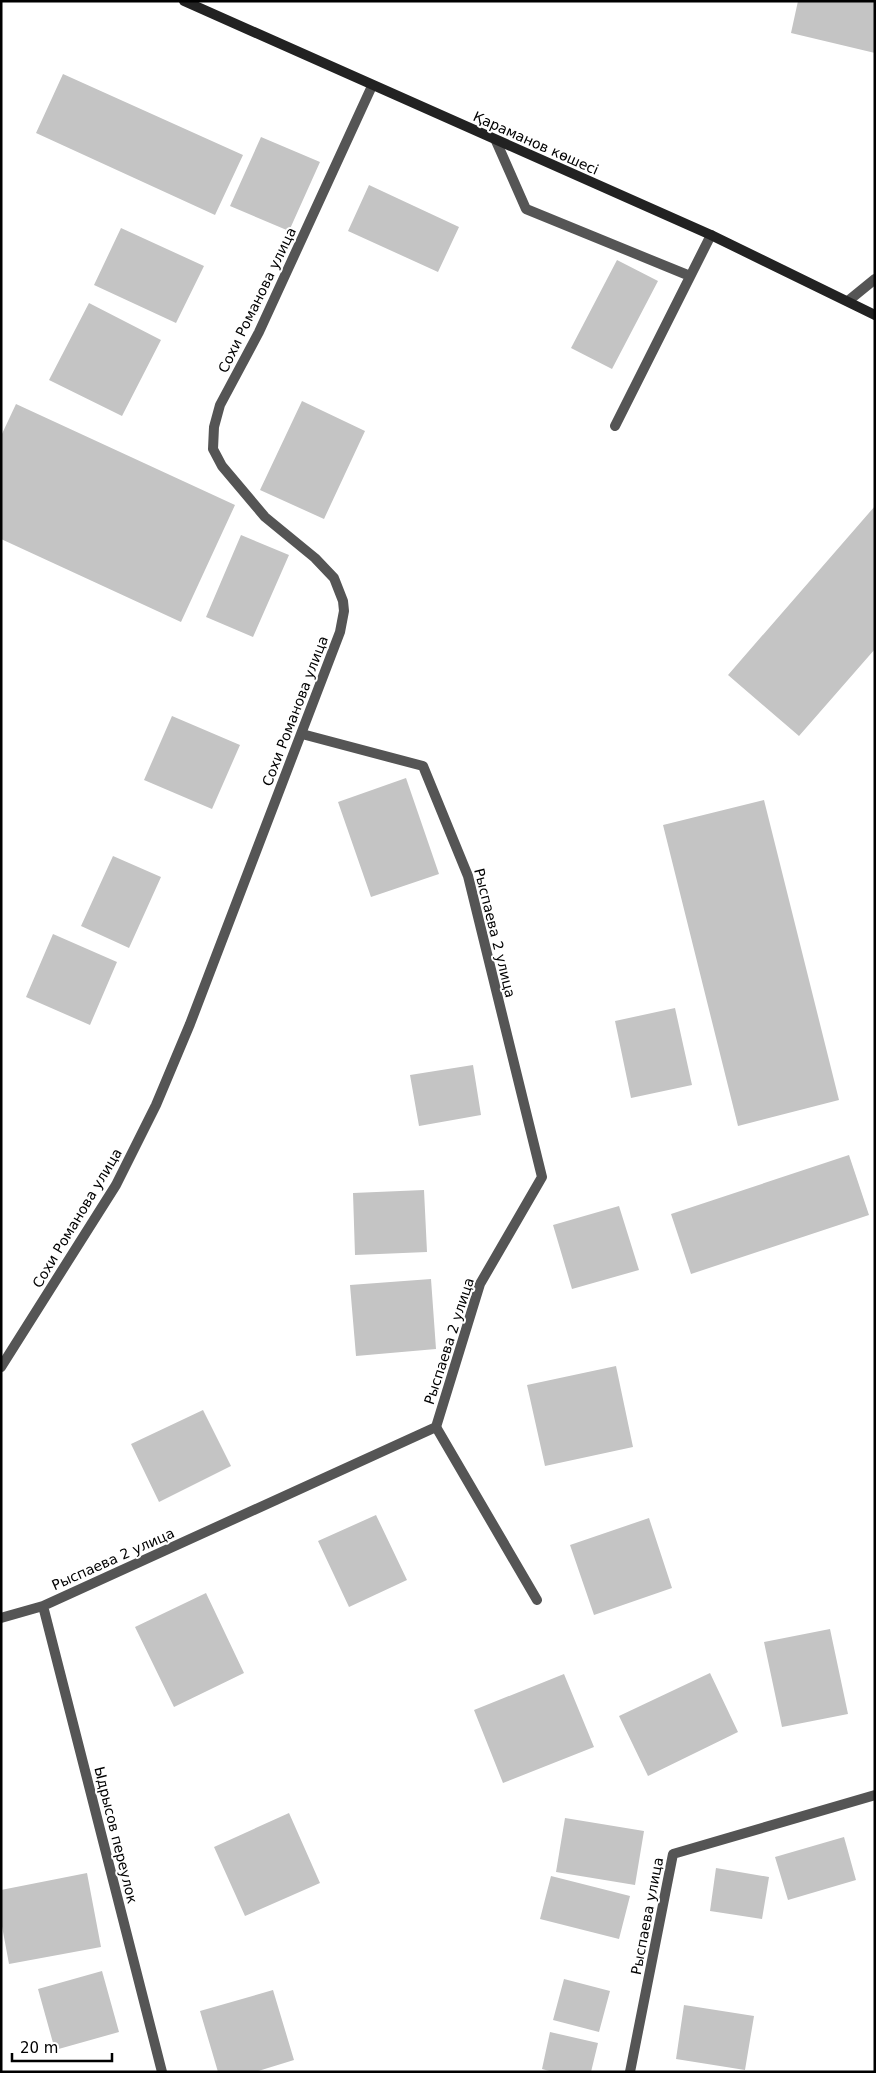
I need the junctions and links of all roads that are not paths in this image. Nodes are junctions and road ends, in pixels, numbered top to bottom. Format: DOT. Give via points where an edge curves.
graph roads {
  1 [pos="184,1"];
  2 [pos="372,86"];
  3 [pos="496,140"];
  4 [pos="712,235"];
  5 [pos="690,276"];
  6 [pos="875,279"];
  7 [pos="848,301"];
  8 [pos="875,315"];
  9 [pos="614,426"];
  10 [pos="302,734"];
  11 [pos="1,1367"];
  12 [pos="436,1427"];
  13 [pos="537,1600"];
  14 [pos="43,1606"];
  15 [pos="1,1618"];
  16 [pos="875,1795"];
  17 [pos="162,2072"];
  18 [pos="630,2072"];
  1 -- 2 [label="main road, Қараманов көшесі"];
  2 -- 3 [label="main road, Қараманов көшесі"];
  2 -- 10 [label="street, Сохи Романова улица" via="259,332 220,405 214,427 213,449 222,466 265,517 334,578 343,601 340,632"];
  3 -- 4 [label="main road, Қараманов көшесі"];
  3 -- 5 [label="street" via="526,209"];
  4 -- 5 [label="street"];
  4 -- 7 [label="main road, Қараманов көшесі"];
  5 -- 9 [label="street"];
  6 -- 7 [label="street"];
  7 -- 8 [label="main road, Қараманов көшесі"];
  10 -- 11 [label="street, Сохи Романова улица" via="156,1105 116,1185"];
  10 -- 12 [label="street, Рыспаева 2 улица" via="423,766 468,876 542,1177 480,1284"];
  12 -- 13 [label="street"];
  12 -- 14 [label="street, Рыспаева 2 улица"];
  14 -- 15 [label="street, Рыспаева 2 улица"];
  14 -- 17 [label="street, Ыдрысов переулок"];
  16 -- 18 [label="street, Рыспаева улица" via="673,1854"];
}
